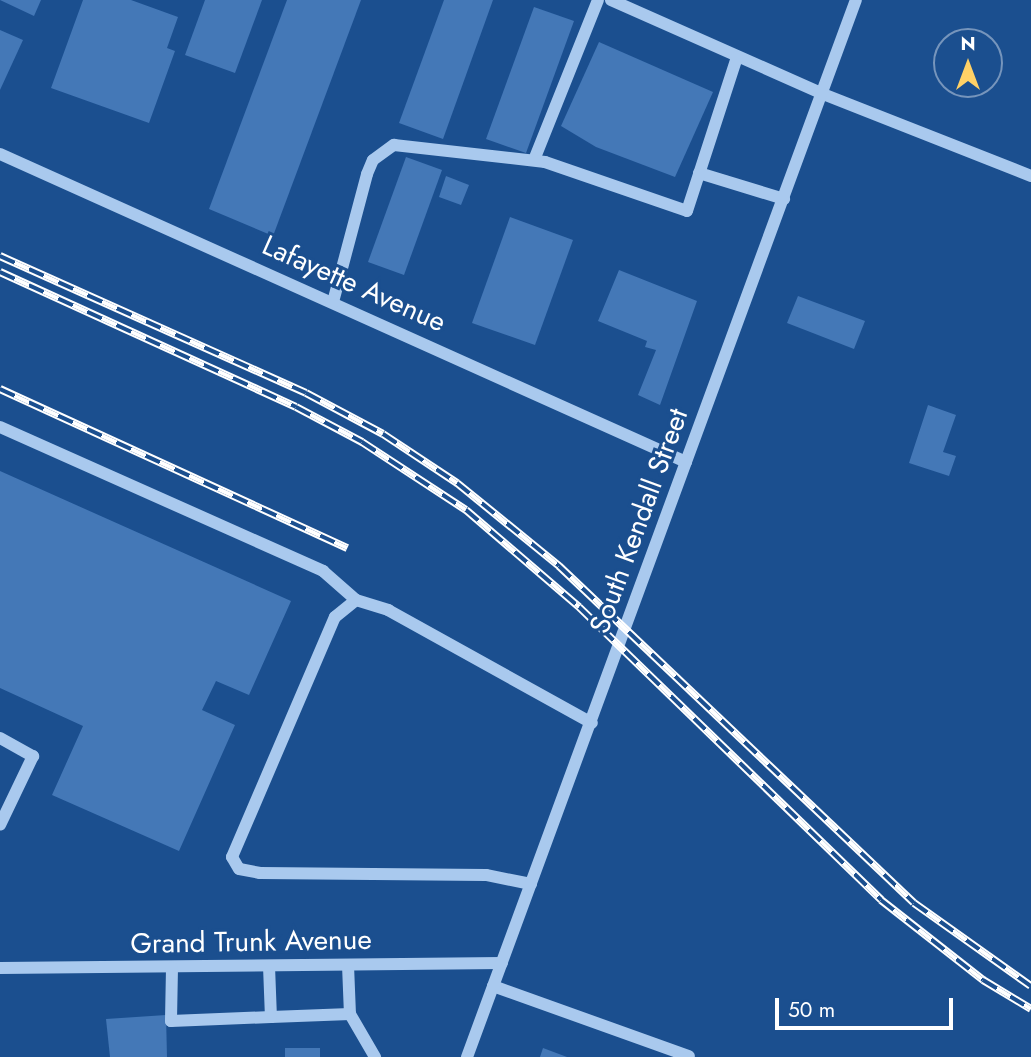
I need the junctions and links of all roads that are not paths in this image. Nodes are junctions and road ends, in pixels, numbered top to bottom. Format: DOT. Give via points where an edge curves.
graph roads {
  1 [pos="598,0"];
  2 [pos="611,0"];
  3 [pos="856,0"];
  4 [pos="737,57"];
  5 [pos="823,94"];
  6 [pos="0,154"];
  7 [pos="534,160"];
  8 [pos="699,173"];
  9 [pos="1031,176"];
  10 [pos="784,199"];
  11 [pos="333,302"];
  12 [pos="0,427"];
  13 [pos="686,462"];
  14 [pos="356,600"];
  15 [pos="592,723"];
  16 [pos="0,738"];
  17 [pos="0,825"];
  18 [pos="531,884"];
  19 [pos="502,962"];
  20 [pos="348,965"];
  21 [pos="269,966"];
  22 [pos="0,968"];
  23 [pos="172,968"];
  24 [pos="493,986"];
  25 [pos="349,1014"];
  26 [pos="271,1017"];
  27 [pos="689,1056"];
  28 [pos="375,1057"];
  29 [pos="467,1057"];
  1 -- 7 [label="street"];
  2 -- 4 [label="street"];
  3 -- 5 [label="street, South Kendall Street"];
  4 -- 5 [label="street"];
  4 -- 8 [label="street"];
  5 -- 9 [label="street"];
  5 -- 10 [label="street, South Kendall Street"];
  6 -- 11 [label="street, Lafayette Avenue"];
  7 -- 8 [label="street" via="687,211"];
  7 -- 11 [label="street" via="385,148 367,174"];
  8 -- 10 [label="street"];
  10 -- 13 [label="street, South Kendall Street"];
  11 -- 13 [label="street, Lafayette Avenue"];
  12 -- 14 [label="street" via="323,571"];
  13 -- 15 [label="street, South Kendall Street"];
  14 -- 15 [label="street" via="388,610"];
  14 -- 18 [label="street" via="335,617 234,846 234,864 260,873 486,875"];
  15 -- 18 [label="street, South Kendall Street"];
  16 -- 17 [label="street" via="33,756"];
  18 -- 19 [label="street, South Kendall Street"];
  19 -- 20 [label="street, Grand Trunk Avenue"];
  19 -- 24 [label="street, South Kendall Street"];
  20 -- 21 [label="street, Grand Trunk Avenue"];
  20 -- 25 [label="street"];
  21 -- 23 [label="street, Grand Trunk Avenue"];
  21 -- 26 [label="street"];
  22 -- 23 [label="street, Grand Trunk Avenue"];
  23 -- 26 [label="street" via="171,1021"];
  24 -- 27 [label="street"];
  24 -- 29 [label="street, South Kendall Street"];
  25 -- 26 [label="street"];
  25 -- 28 [label="street"];
}
